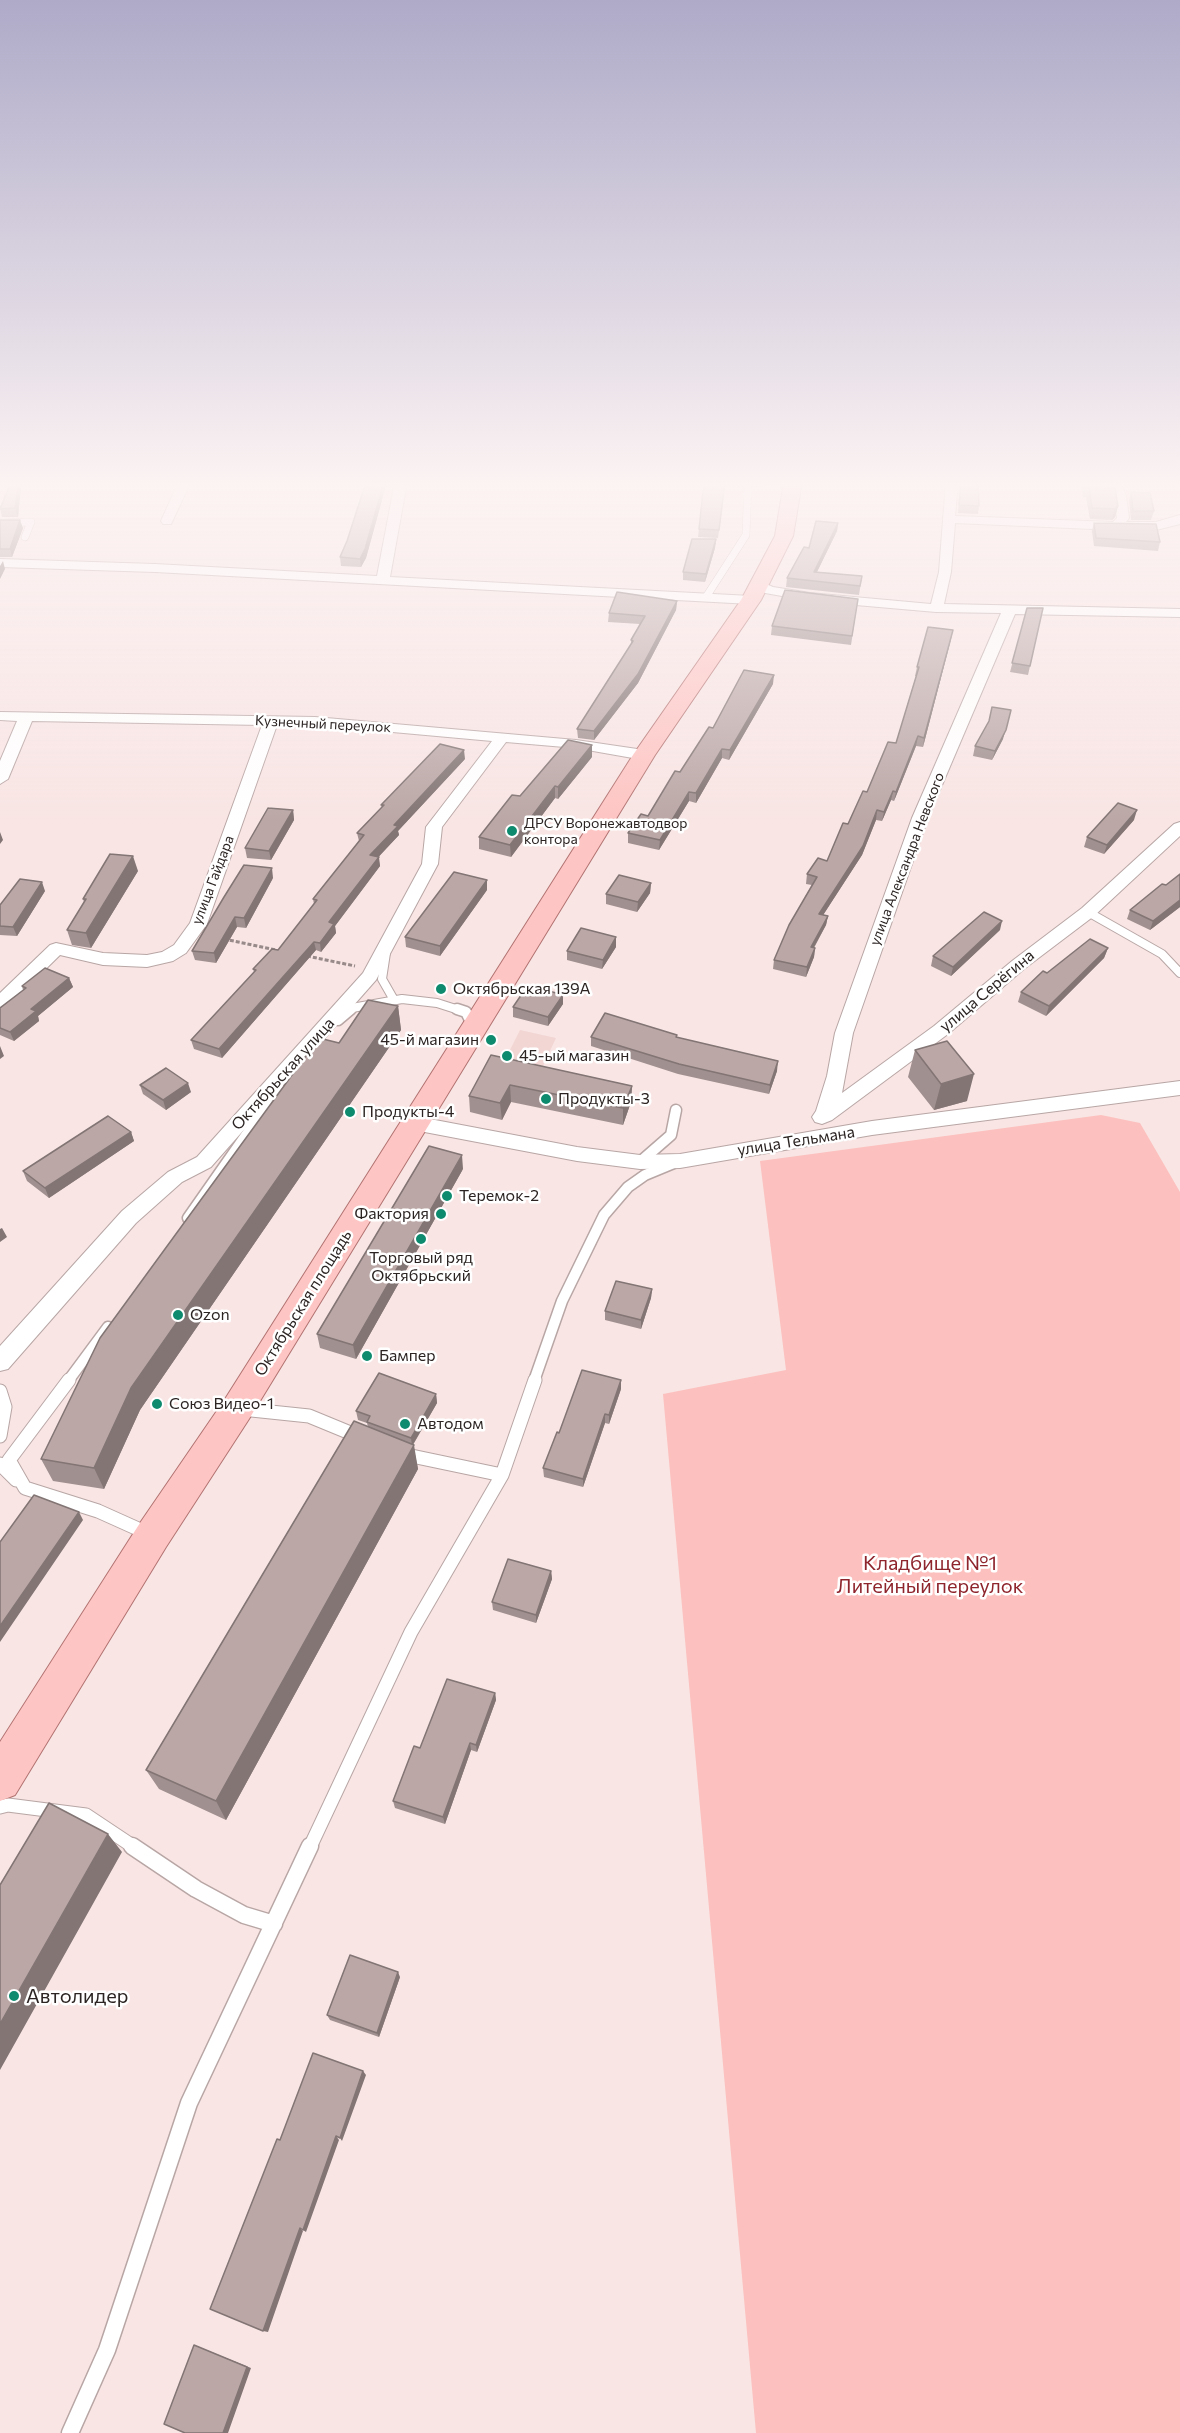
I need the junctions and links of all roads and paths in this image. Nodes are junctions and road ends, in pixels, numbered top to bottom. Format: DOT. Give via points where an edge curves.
graph roads {
  1 [pos="678,596"];
  2 [pos="720,596"];
  3 [pos="753,596"];
  4 [pos="802,596"];
  5 [pos="939,596"];
  6 [pos="706,597"];
  7 [pos="936,608"];
  8 [pos="1009,611"];
  9 [pos="1180,613"];
  10 [pos="0,716"];
  11 [pos="26,717"];
  12 [pos="271,721"];
  13 [pos="501,739"];
  14 [pos="644,755"];
  15 [pos="0,779"];
  16 [pos="1180,827"];
  17 [pos="1088,912"];
  18 [pos="68,930"];
  19 [pos="191,932"];
  20 [pos="387,944"];
  21 [pos="56,949"];
  22 [pos="282,951"];
  23 [pos="305,956"];
  24 [pos="373,969"];
  25 [pos="1180,973"];
  26 [pos="394,1000"];
  27 [pos="0,1004"];
  28 [pos="474,1028"];
  29 [pos="1180,1088"];
  30 [pos="676,1110"];
  31 [pos="825,1115"];
  32 [pos="414,1123"];
  33 [pos="784,1142"];
  34 [pos="680,1161"];
  35 [pos="640,1162"];
  36 [pos="184,1224"];
  37 [pos="114,1318"];
  38 [pos="0,1362"];
  39 [pos="0,1391"];
  40 [pos="237,1409"];
  41 [pos="0,1436"];
  42 [pos="371,1441"];
  43 [pos="391,1449"];
  44 [pos="0,1464"];
  45 [pos="502,1475"];
  46 [pos="25,1488"];
  47 [pos="153,1535"];
  48 [pos="0,1780"];
  49 [pos="0,1807"];
  50 [pos="274,1924"];
  51 [pos="70,2433"];
  1 -- 6 [label="street"];
  2 -- 6 [label="street"];
  3 -- 14 [label="main road, Октябрьская площадь"];
  4 -- 7 [label="street"];
  5 -- 7 [label="street"];
  7 -- 8 [label="street"];
  8 -- 9 [label="street"];
  8 -- 31 [label="street, улица Александра Невского" via="916,829 844,1033"];
  10 -- 11 [label="street, Кузнечный переулок"];
  11 -- 12 [label="street, Кузнечный переулок"];
  11 -- 15 [label="street"];
  12 -- 13 [label="street, Кузнечный переулок" via="359,724"];
  12 -- 19 [label="street, улица Гайдара" via="198,924"];
  13 -- 14 [label="street, Кузнечный переулок" via="576,744"];
  13 -- 20 [label="street, Октябрьская улица" via="435,826 430,864"];
  14 -- 28 [label="main road, Октябрьская площадь"];
  16 -- 17 [label="street, улица Серёгина"];
  17 -- 25 [label="lane" via="1162,954"];
  17 -- 31 [label="street, улица Серёгина" via="941,1030"];
  18 -- 21 [label="street"];
  19 -- 21 [label="street, улица Гайдара" via="180,949 167,957 147,961 103,959"];
  19 -- 22 [label="path"];
  20 -- 24 [label="street, Октябрьская улица"];
  20 -- 26 [label="lane" via="382,979"];
  21 -- 27 [label="street"];
  23 -- 24 [label="path"];
  24 -- 38 [label="street, Октябрьская улица" via="204,1162 175,1177 129,1217"];
  26 -- 28 [label="lane" via="437,1003 466,1012"];
  26 -- 36 [label="lane" via="352,1008 321,1034 253,1123"];
  28 -- 32 [label="main road, Октябрьская площадь"];
  29 -- 33 [label="street, улица Тельмана"];
  30 -- 35 [label="lane" via="671,1135"];
  31 -- 33 [label="street, улица Серёгина"];
  32 -- 35 [label="street, улица Тельмана"];
  32 -- 40 [label="main road, Октябрьская площадь"];
  33 -- 34 [label="street, улица Тельмана"];
  34 -- 35 [label="street, улица Тельмана"];
  34 -- 45 [label="lane" via="645,1175 628,1187 604,1215 562,1301"];
  37 -- 46 [label="lane" via="9,1460"];
  39 -- 41 [label="lane" via="5,1407"];
  40 -- 42 [label="lane" via="309,1416"];
  40 -- 47 [label="main road, Октябрьская площадь"];
  43 -- 45 [label="lane"];
  44 -- 46 [label="lane"];
  45 -- 50 [label="lane" via="411,1632"];
  46 -- 47 [label="lane" via="98,1511"];
  47 -- 48 [label="main road, Октябрьская площадь" via="17,1741"];
  49 -- 50 [label="lane" via="86,1815 196,1889 244,1915"];
  50 -- 51 [label="lane" via="189,2103 107,2350"];
}
